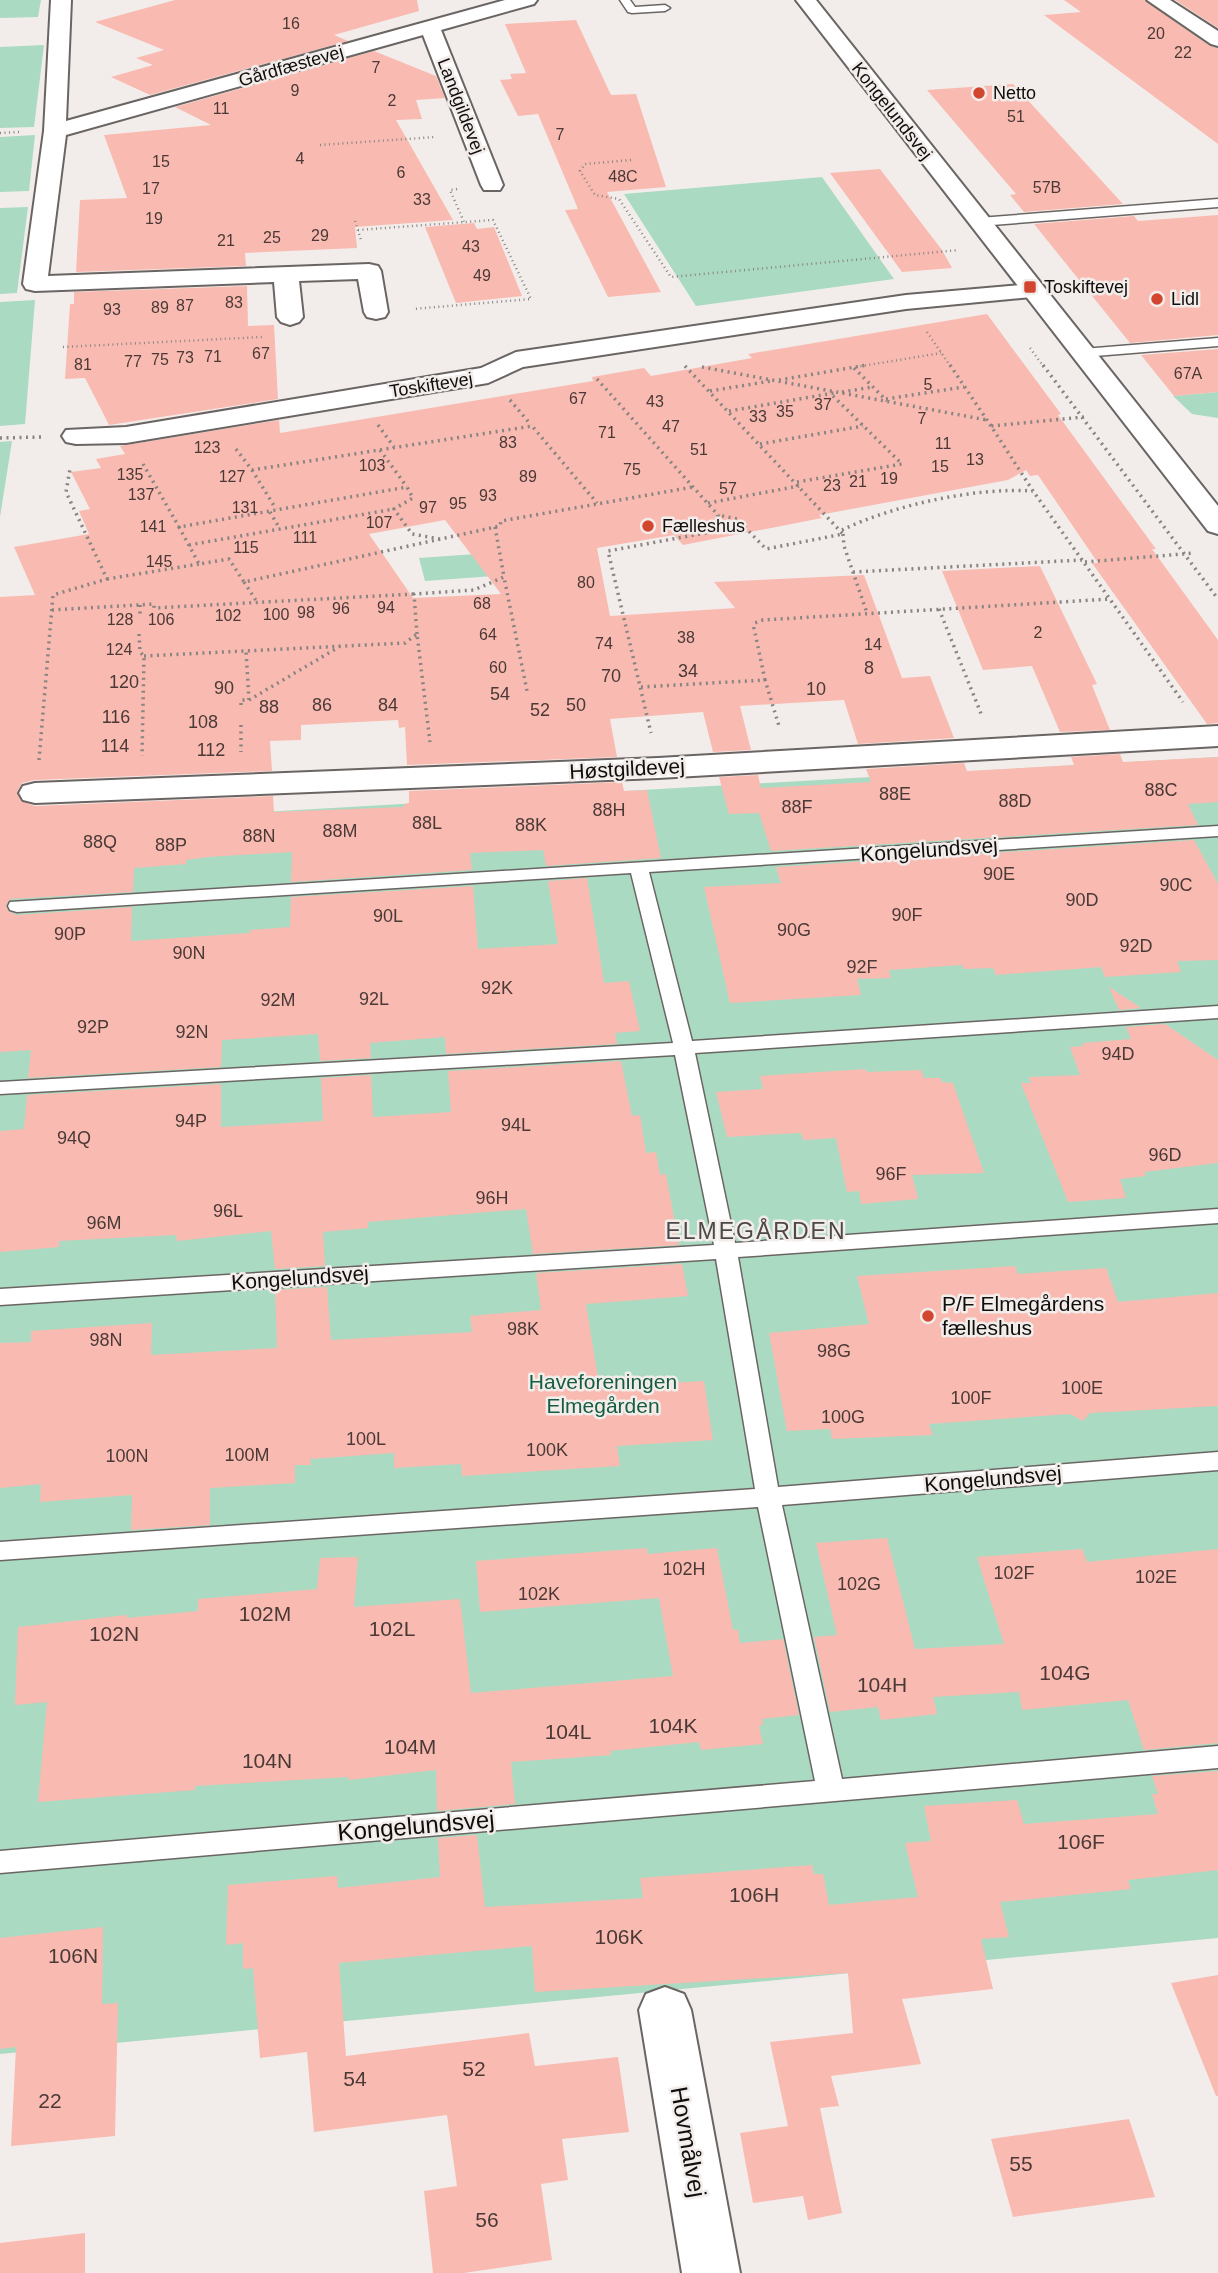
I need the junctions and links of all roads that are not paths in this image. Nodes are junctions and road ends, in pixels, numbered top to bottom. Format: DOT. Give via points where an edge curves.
graph roads {
  1 [pos="61,0"];
  2 [pos="527,0"];
  3 [pos="625,0"];
  4 [pos="806,0"];
  5 [pos="1157,0"];
  6 [pos="664,8"];
  7 [pos="430,27"];
  8 [pos="1218,40"];
  9 [pos="55,131"];
  10 [pos="492,185"];
  11 [pos="1218,203"];
  12 [pos="979,222"];
  13 [pos="286,275"];
  14 [pos="1033,290"];
  15 [pos="376,312"];
  16 [pos="290,317"];
  17 [pos="1218,342"];
  18 [pos="1083,353"];
  19 [pos="76,436"];
  20 [pos="1218,525"];
  21 [pos="1213,736"];
  22 [pos="36,793"];
  23 [pos="1218,831"];
  24 [pos="639,868"];
  25 [pos="18,906"];
  26 [pos="1218,1012"];
  27 [pos="684,1048"];
  28 [pos="0,1088"];
  29 [pos="1218,1216"];
  30 [pos="726,1251"];
  31 [pos="0,1297"];
  32 [pos="1218,1461"];
  33 [pos="768,1497"];
  34 [pos="0,1551"];
  35 [pos="1218,1757"];
  36 [pos="831,1791"];
  37 [pos="0,1862"];
  38 [pos="665,2010"];
  39 [pos="711,2273"];
  1 -- 9 [label="street"];
  2 -- 7 [label="street, Gårdfæstevej"];
  3 -- 6 [label="lane" via="632,10"];
  4 -- 12 [label="street, Kongelundsvej"];
  5 -- 8 [label="street"];
  7 -- 9 [label="street, Gårdfæstevej"];
  7 -- 10 [label="street, Landgildevej"];
  9 -- 13 [label="street" via="35,284"];
  11 -- 12 [label="lane"];
  12 -- 14 [label="street, Kongelundsvej"];
  13 -- 15 [label="street" via="369,271"];
  13 -- 16 [label="street"];
  14 -- 18 [label="street, Kongelundsvej"];
  14 -- 19 [label="street, Toskiftevej" via="906,302 572,351 516,360 488,375 126,435"];
  17 -- 18 [label="lane"];
  18 -- 20 [label="street, Kongelundsvej"];
  21 -- 22 [label="street, Høstgildevej" via="658,768"];
  23 -- 24 [label="lane, Kongelundsvej"];
  24 -- 25 [label="lane, Kongelundsvej"];
  24 -- 27 [label="lane"];
  26 -- 27 [label="lane"];
  27 -- 28 [label="lane"];
  27 -- 30 [label="lane"];
  29 -- 30 [label="lane, Kongelundsvej"];
  30 -- 31 [label="lane, Kongelundsvej"];
  30 -- 33 [label="lane"];
  32 -- 33 [label="lane, Kongelundsvej"];
  33 -- 34 [label="lane, Kongelundsvej"];
  33 -- 36 [label="lane"];
  35 -- 36 [label="lane, Kongelundsvej"];
  36 -- 37 [label="lane, Kongelundsvej"];
  38 -- 39 [label="street, Hovmålvej"];
}
